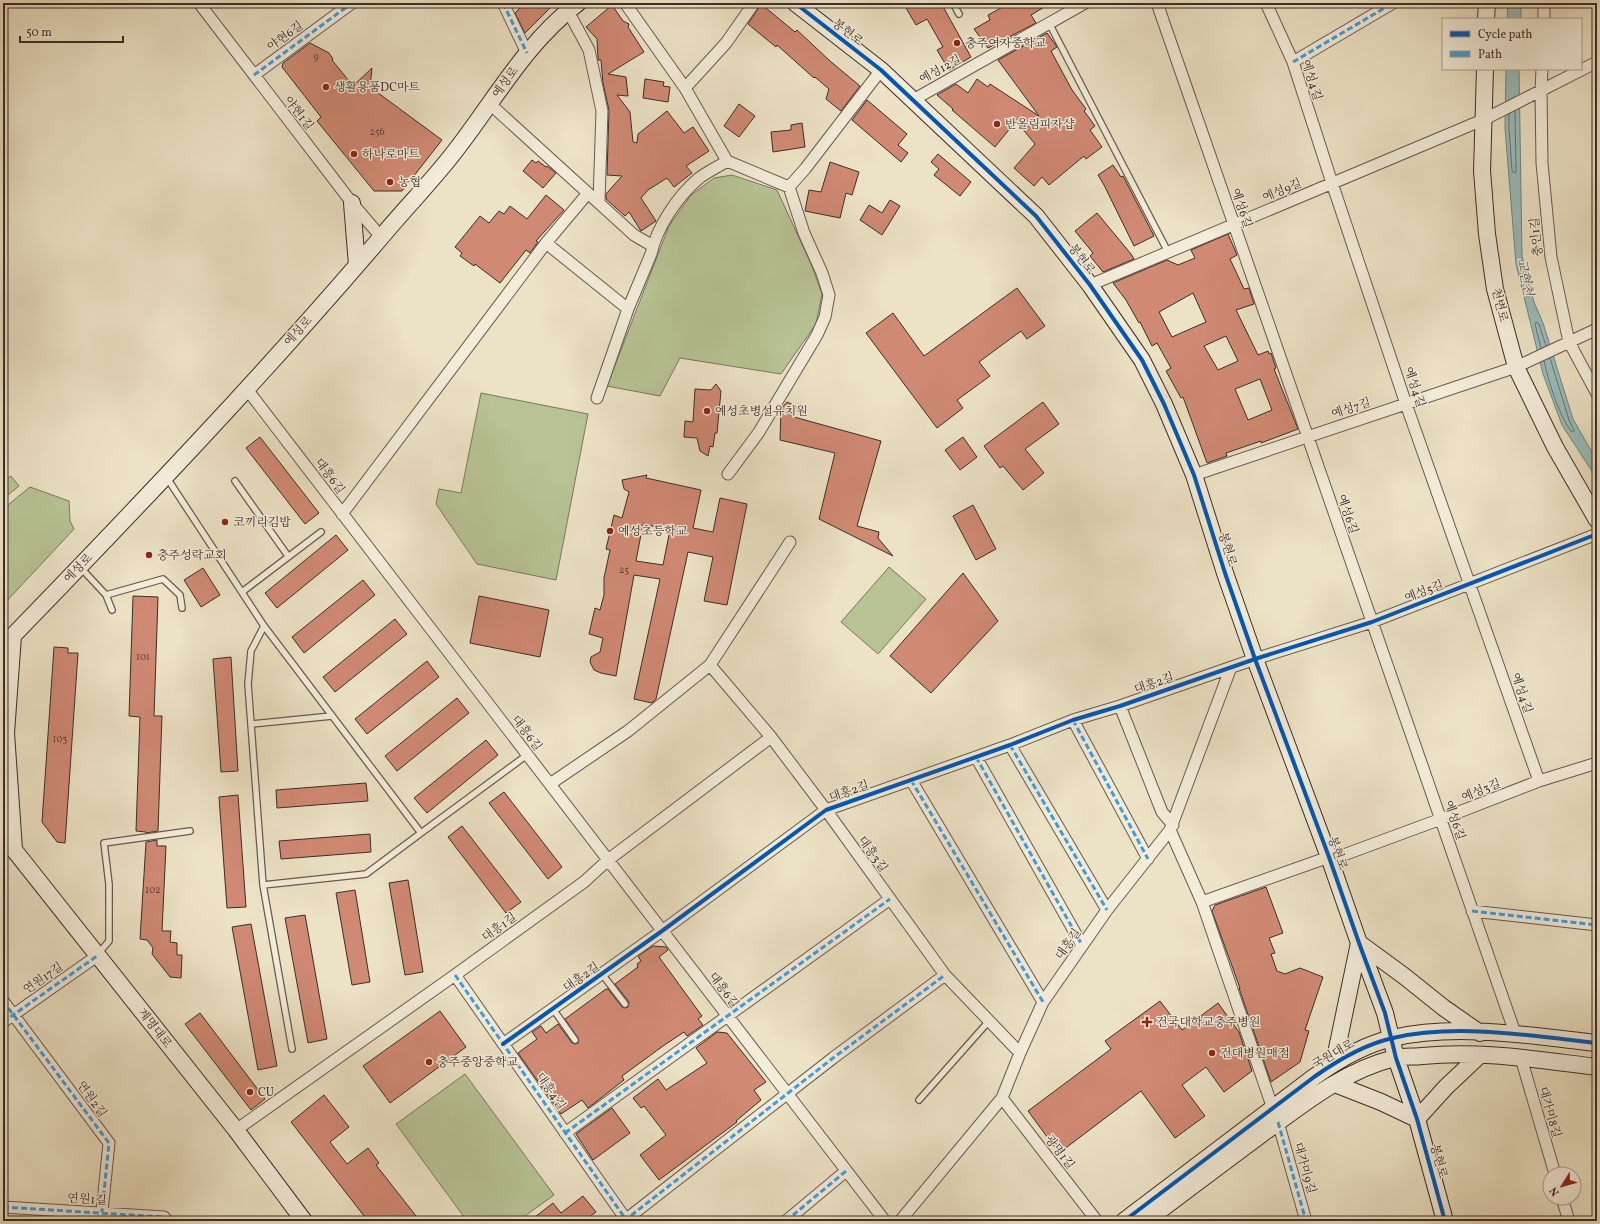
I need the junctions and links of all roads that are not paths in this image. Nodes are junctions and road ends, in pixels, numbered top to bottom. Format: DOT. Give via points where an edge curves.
graph roads {
  1 [pos="199,3"];
  2 [pos="352,3"];
  3 [pos="503,3"];
  4 [pos="625,3"];
  5 [pos="754,3"];
  6 [pos="795,3"];
  7 [pos="953,3"];
  8 [pos="1085,3"];
  9 [pos="1157,3"];
  10 [pos="1266,3"];
  11 [pos="1393,3"];
  12 [pos="1487,3"];
  13 [pos="1544,3"];
  14 [pos="573,7"];
  15 [pos="959,14"];
  16 [pos="1486,18"];
  17 [pos="1544,18"];
  18 [pos="1049,23"];
  19 [pos="527,53"];
  20 [pos="1293,62"];
  21 [pos="1597,62"];
  22 [pos="881,70"];
  23 [pos="1485,70"];
  24 [pos="1542,70"];
  25 [pos="1582,70"];
  26 [pos="1582,70"];
  27 [pos="254,75"];
  28 [pos="685,88"];
  29 [pos="1537,93"];
  30 [pos="913,100"];
  31 [pos="490,104"];
  32 [pos="1491,116"];
  33 [pos="727,161"];
  34 [pos="1332,184"];
  35 [pos="789,187"];
  36 [pos="588,193"];
  37 [pos="599,201"];
  38 [pos="352,203"];
  39 [pos="1234,224"];
  40 [pos="381,237"];
  41 [pos="546,244"];
  42 [pos="653,246"];
  43 [pos="1168,252"];
  44 [pos="357,265"];
  45 [pos="1090,286"];
  46 [pos="628,309"];
  47 [pos="1597,329"];
  48 [pos="1568,342"];
  49 [pos="1516,367"];
  50 [pos="246,388"];
  51 [pos="1597,394"];
  52 [pos="597,398"];
  53 [pos="1406,404"];
  54 [pos="1308,437"];
  55 [pos="728,474"];
  56 [pos="1194,475"];
  57 [pos="165,476"];
  58 [pos="235,481"];
  59 [pos="342,514"];
  60 [pos="1597,520"];
  61 [pos="321,532"];
  62 [pos="1597,534"];
  63 [pos="790,542"];
  64 [pos="288,556"];
  65 [pos="80,567"];
  66 [pos="1470,584"];
  67 [pos="242,592"];
  68 [pos="106,595"];
  69 [pos="182,608"];
  70 [pos="112,610"];
  71 [pos="1372,622"];
  72 [pos="264,626"];
  73 [pos="6,640"];
  74 [pos="1255,659"];
  75 [pos="710,665"];
  76 [pos="1231,667"];
  77 [pos="1120,706"];
  78 [pos="332,716"];
  79 [pos="1073,720"];
  80 [pos="251,724"];
  81 [pos="771,737"];
  82 [pos="1010,745"];
  83 [pos="527,754"];
  84 [pos="976,757"];
  85 [pos="1597,763"];
  86 [pos="911,780"];
  87 [pos="1539,781"];
  88 [pos="550,784"];
  89 [pos="826,810"];
  90 [pos="1441,820"];
  91 [pos="1171,828"];
  92 [pos="190,831"];
  93 [pos="421,833"];
  94 [pos="3,836"];
  95 [pos="8,848"];
  96 [pos="1148,858"];
  97 [pos="1330,858"];
  98 [pos="608,860"];
  99 [pos="263,885"];
  100 [pos="890,899"];
  101 [pos="1202,902"];
  102 [pos="1107,910"];
  103 [pos="1472,911"];
  104 [pos="1597,925"];
  105 [pos="662,931"];
  106 [pos="1359,943"];
  107 [pos="1082,945"];
  108 [pos="98,956"];
  109 [pos="602,974"];
  110 [pos="945,975"];
  111 [pos="454,976"];
  112 [pos="3,1001"];
  113 [pos="1043,1002"];
  114 [pos="625,1004"];
  115 [pos="553,1009"];
  116 [pos="14,1014"];
  117 [pos="727,1015"];
  118 [pos="989,1021"];
  119 [pos="3,1022"];
  120 [pos="1480,1032"];
  121 [pos="1515,1033"];
  122 [pos="1392,1038"];
  123 [pos="575,1040"];
  124 [pos="1597,1043"];
  125 [pos="503,1044"];
  126 [pos="292,1049"];
  127 [pos="1020,1054"];
  128 [pos="1480,1055"];
  129 [pos="1396,1058"];
  130 [pos="1521,1058"];
  131 [pos="1334,1063"];
  132 [pos="1597,1067"];
  133 [pos="1335,1084"];
  134 [pos="787,1094"];
  135 [pos="1002,1098"];
  136 [pos="919,1100"];
  137 [pos="1276,1116"];
  138 [pos="1417,1119"];
  139 [pos="236,1130"];
  140 [pos="565,1133"];
  141 [pos="1553,1166"];
  142 [pos="846,1171"];
  143 [pos="1564,1206"];
  144 [pos="3,1207"];
  145 [pos="102,1212"];
  146 [pos="167,1221"];
  147 [pos="304,1221"];
  148 [pos="626,1221"];
  149 [pos="786,1221"];
  150 [pos="885,1221"];
  151 [pos="900,1221"];
  152 [pos="1097,1221"];
  153 [pos="1124,1221"];
  154 [pos="1146,1221"];
  155 [pos="1306,1221"];
  156 [pos="1445,1221"];
  157 [pos="1569,1221"];
  1 -- 27 [label="street, 야현1길"];
  2 -- 27 [label="street, 야현6길"];
  3 -- 19 [label="street"];
  4 -- 28 [label="street"];
  5 -- 28 [label="street" via="726,43"];
  6 -- 22 [label="street, 봉현로"];
  7 -- 15 [label="lane"];
  8 -- 18 [label="street, 예성12길"];
  9 -- 39 [label="street, 예성6길"];
  10 -- 20 [label="street, 예성4길"];
  11 -- 20 [label="street"];
  12 -- 16 [label="street"];
  13 -- 17 [label="street"];
  14 -- 19 [label="street, 예성로"];
  14 -- 37 [label="street" via="589,50 602,111"];
  18 -- 30 [label="street, 예성12길"];
  18 -- 43 [label="lane"];
  19 -- 31 [label="street, 예성로"];
  20 -- 34 [label="street, 예성4길"];
  21 -- 25 [label="street, 예성9길"];
  22 -- 30 [label="street, 봉현로"];
  22 -- 35 [label="street"];
  23 -- 32 [label="street, 천변로"];
  24 -- 29 [label="street, 충인1길"];
  26 -- 29 [label="street, 예성9길"];
  27 -- 38 [label="street, 야현1길"];
  28 -- 33 [label="street"];
  29 -- 32 [label="street, 예성9길"];
  29 -- 48 [label="street, 충인1길" via="1551,257"];
  30 -- 45 [label="street, 봉현로" via="1036,216"];
  31 -- 36 [label="street"];
  31 -- 40 [label="street, 예성로" via="458,147"];
  32 -- 34 [label="street, 예성9길"];
  32 -- 49 [label="street, 천변로" via="1482,172 1487,234 1495,289"];
  33 -- 35 [label="street"];
  33 -- 42 [label="street" via="698,179 671,208"];
  34 -- 39 [label="street, 예성9길"];
  34 -- 53 [label="street, 예성4길"];
  35 -- 55 [label="street" via="829,295 825,316 817,335 759,432"];
  36 -- 37 [label="street"];
  36 -- 41 [label="street"];
  37 -- 42 [label="street" via="634,235"];
  38 -- 40 [label="street, 야현1길"];
  38 -- 44 [label="street"];
  39 -- 43 [label="street, 예성9길"];
  39 -- 54 [label="street, 예성6길"];
  40 -- 44 [label="street, 예성로"];
  41 -- 46 [label="street"];
  41 -- 59 [label="street"];
  42 -- 46 [label="street"];
  43 -- 45 [label="street, 예성9길"];
  44 -- 50 [label="street, 예성로"];
  45 -- 56 [label="street, 봉현로" via="1142,360"];
  46 -- 52 [label="street"];
  47 -- 48 [label="street, 예성7길"];
  48 -- 49 [label="street, 예성7길"];
  48 -- 51 [label="street, 충인1길"];
  49 -- 53 [label="street, 예성7길"];
  49 -- 60 [label="street, 천변로" via="1555,447"];
  50 -- 57 [label="street, 예성로"];
  50 -- 59 [label="street, 대흥6길"];
  53 -- 54 [label="street, 예성7길"];
  53 -- 66 [label="street, 예성4길"];
  54 -- 56 [label="street, 예성7길"];
  54 -- 71 [label="street, 예성6길"];
  56 -- 74 [label="street, 봉현로"];
  57 -- 65 [label="street, 예성로"];
  57 -- 67 [label="lane"];
  58 -- 64 [label="lane"];
  59 -- 83 [label="street, 대흥6길"];
  61 -- 64 [label="lane"];
  62 -- 66 [label="street, 예성5길"];
  63 -- 75 [label="street"];
  64 -- 67 [label="lane"];
  65 -- 68 [label="lane"];
  65 -- 73 [label="street, 예성로"];
  66 -- 71 [label="street, 예성5길"];
  66 -- 87 [label="street, 예성4길"];
  67 -- 72 [label="lane"];
  68 -- 69 [label="lane" via="163,579 180,595"];
  68 -- 70 [label="lane"];
  71 -- 74 [label="street, 예성5길"];
  71 -- 90 [label="street, 예성6길"];
  72 -- 78 [label="lane"];
  72 -- 80 [label="lane" via="251,651 248,684"];
  73 -- 95 [label="street"];
  74 -- 76 [label="street, 대흥2길"];
  74 -- 97 [label="street, 봉현로"];
  75 -- 81 [label="street, 대흥3길"];
  75 -- 88 [label="street" via="628,731"];
  76 -- 77 [label="street, 대흥2길"];
  76 -- 91 [label="street, 대흥길"];
  77 -- 79 [label="street, 대흥2길"];
  77 -- 91 [label="street, 대가미9길" via="1162,812"];
  78 -- 80 [label="lane"];
  78 -- 93 [label="lane"];
  79 -- 82 [label="street, 대흥2길"];
  79 -- 96 [label="street"];
  80 -- 99 [label="lane"];
  81 -- 89 [label="street, 대흥3길"];
  81 -- 98 [label="street, 대흥1길"];
  82 -- 84 [label="street, 대흥2길"];
  82 -- 102 [label="street"];
  83 -- 88 [label="street, 대흥6길"];
  83 -- 93 [label="lane"];
  84 -- 86 [label="street, 대흥2길"];
  84 -- 107 [label="street"];
  85 -- 87 [label="street, 예성3길"];
  86 -- 89 [label="street, 대흥2길"];
  86 -- 113 [label="street"];
  87 -- 90 [label="street, 예성3길"];
  88 -- 98 [label="street, 대흥6길"];
  89 -- 100 [label="street, 대흥3길"];
  89 -- 105 [label="street, 대흥2길"];
  90 -- 97 [label="street, 예성3길"];
  90 -- 103 [label="street, 예성6길"];
  91 -- 96 [label="street, 대흥길"];
  91 -- 101 [label="street, 대가미9길"];
  92 -- 108 [label="lane" via="104,843 109,884 109,941"];
  93 -- 99 [label="lane" via="366,874"];
  94 -- 95 [label="street, 계명대로"];
  95 -- 108 [label="street, 계명대로"];
  96 -- 102 [label="street, 대흥길"];
  97 -- 101 [label="street, 예성3길"];
  97 -- 106 [label="street, 봉현로"];
  98 -- 105 [label="street, 대흥6길"];
  98 -- 111 [label="street, 대흥1길" via="584,882"];
  99 -- 126 [label="lane"];
  100 -- 110 [label="street, 대흥3길"];
  100 -- 117 [label="street"];
  101 -- 137 [label="street, 대가미9길"];
  102 -- 107 [label="street, 대흥길"];
  103 -- 104 [label="street"];
  103 -- 121 [label="street, 예성6길"];
  105 -- 109 [label="street, 대흥2길"];
  105 -- 117 [label="street, 대흥6길"];
  106 -- 120 [label="street"];
  106 -- 122 [label="street, 봉현로"];
  106 -- 131 [label="street"];
  107 -- 113 [label="street, 대흥길"];
  108 -- 116 [label="street, 연원17길"];
  108 -- 139 [label="street, 계명대로"];
  109 -- 114 [label="lane"];
  109 -- 115 [label="street, 대흥2길"];
  110 -- 118 [label="street, 대흥3길"];
  110 -- 134 [label="street"];
  111 -- 125 [label="street, 대흥4길"];
  111 -- 139 [label="street, 대흥1길"];
  112 -- 116 [label="street, 연원2길"];
  113 -- 127 [label="street, 대흥길"];
  115 -- 123 [label="lane"];
  115 -- 125 [label="street, 대흥2길"];
  116 -- 119 [label="street, 연원17길"];
  116 -- 145 [label="street, 연원2길" via="108,1143"];
  117 -- 134 [label="street, 대흥6길"];
  117 -- 140 [label="street"];
  118 -- 127 [label="street, 대흥3길"];
  118 -- 136 [label="lane"];
  120 -- 121 [label="street, 국원대로"];
  120 -- 122 [label="street, 국원대로" via="1430,1032"];
  121 -- 124 [label="street, 국원대로"];
  122 -- 129 [label="street, 봉현로"];
  122 -- 131 [label="street, 국원대로"];
  125 -- 140 [label="street, 대흥4길"];
  127 -- 135 [label="street, 대흥길"];
  128 -- 129 [label="street, 국원대로"];
  128 -- 130 [label="street, 국원대로"];
  128 -- 138 [label="street"];
  129 -- 133 [label="street, 국원대로" via="1370,1066"];
  129 -- 138 [label="street, 봉현로"];
  130 -- 132 [label="street, 국원대로"];
  130 -- 141 [label="street, 대가미8길"];
  131 -- 137 [label="street, 국원대로" via="1314,1077"];
  133 -- 137 [label="street, 국원대로"];
  133 -- 138 [label="street"];
  134 -- 142 [label="street, 대흥6길"];
  134 -- 148 [label="street"];
  135 -- 151 [label="street, 대흥길"];
  135 -- 152 [label="street, 광명1길"];
  137 -- 153 [label="street, 국원대로"];
  137 -- 154 [label="street, 국원대로"];
  137 -- 155 [label="street, 대가미9길"];
  138 -- 156 [label="street, 봉현로"];
  139 -- 147 [label="street, 계명대로"];
  140 -- 148 [label="street, 대흥4길"];
  142 -- 149 [label="street"];
  142 -- 150 [label="street, 대흥6길"];
  143 -- 157 [label="street"];
  144 -- 145 [label="street, 연원1길"];
  145 -- 146 [label="street, 연원1길" via="164,1217"];
}
